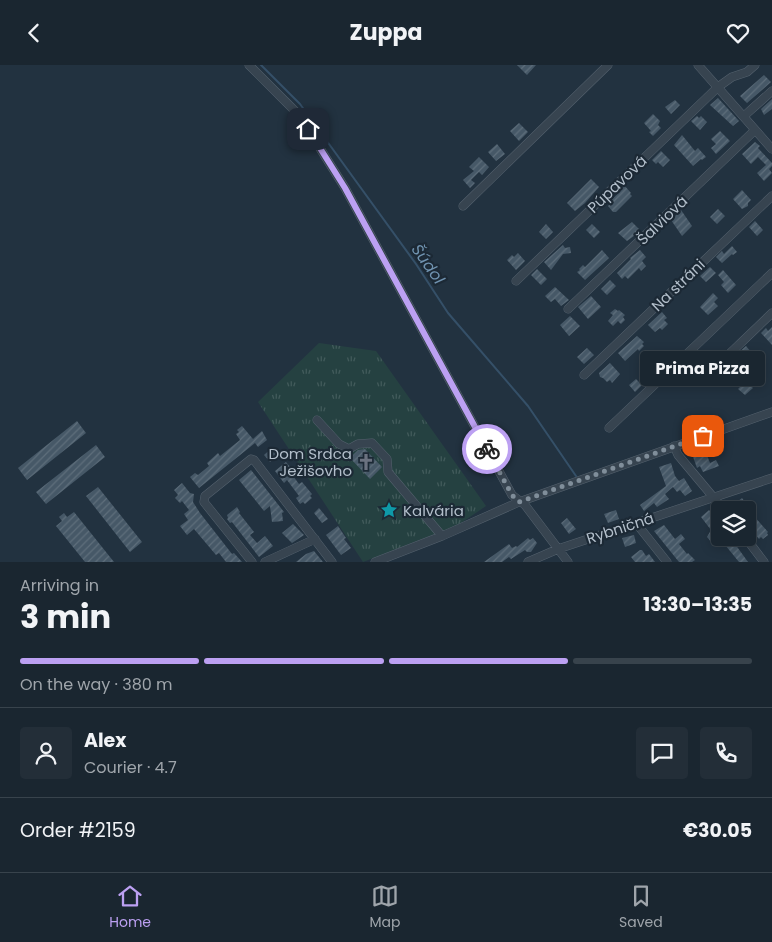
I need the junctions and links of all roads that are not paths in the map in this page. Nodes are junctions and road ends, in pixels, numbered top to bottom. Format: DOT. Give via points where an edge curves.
graph roads {
  1 [pos="249,65"];
  2 [pos="608,65"];
  3 [pos="698,65"];
  4 [pos="755,65"];
  5 [pos="718,87"];
  6 [pos="772,91"];
  7 [pos="744,116"];
  8 [pos="755,130"];
  9 [pos="772,149"];
  10 [pos="772,196"];
  11 [pos="462,206"];
  12 [pos="772,273"];
  13 [pos="516,281"];
  14 [pos="568,309"];
  15 [pos="772,313"];
  16 [pos="724,359"];
  17 [pos="584,375"];
  18 [pos="769,413"];
  19 [pos="316,420"];
  20 [pos="609,427"];
  21 [pos="674,446"];
  22 [pos="772,478"];
  23 [pos="714,497"];
  24 [pos="717,501"];
  25 [pos="519,502"];
  26 [pos="636,523"];
  27 [pos="442,536"];
  28 [pos="315,539"];
  29 [pos="752,546"];
  30 [pos="558,549"];
  31 [pos="252,562"];
  32 [pos="265,562"];
  33 [pos="332,562"];
  34 [pos="375,562"];
  35 [pos="528,562"];
  36 [pos="568,562"];
  37 [pos="667,562"];
  38 [pos="764,562"];
  1 -- 25 [label="street" via="299,115 345,188 512,495"];
  2 -- 11 [label="street"];
  3 -- 5 [label="street"];
  4 -- 5 [label="street, Púpavová"];
  5 -- 7 [label="street"];
  5 -- 13 [label="street, Púpavová"];
  6 -- 7 [label="street"];
  7 -- 8 [label="street"];
  8 -- 9 [label="street"];
  8 -- 14 [label="street, Šalviová"];
  10 -- 17 [label="street, Na stráni"];
  12 -- 20 [label="street"];
  15 -- 16 [label="street"];
  18 -- 21 [label="street"];
  19 -- 27 [label="street" via="339,445 349,449 372,443 387,459 388,472"];
  21 -- 23 [label="street"];
  21 -- 25 [label="street"];
  22 -- 23 [label="street, Rybničná"];
  23 -- 24 [label="street"];
  23 -- 26 [label="street, Rybničná"];
  25 -- 27 [label="street"];
  25 -- 30 [label="street"];
  26 -- 30 [label="street, Rybničná"];
  26 -- 37 [label="street"];
  27 -- 34 [label="street"];
  28 -- 31 [label="street" via="251,459 205,496 204,502"];
  28 -- 32 [label="street"];
  28 -- 33 [label="street"];
  29 -- 38 [label="street"];
  30 -- 35 [label="street, Rybničná"];
  30 -- 36 [label="street"];
}
